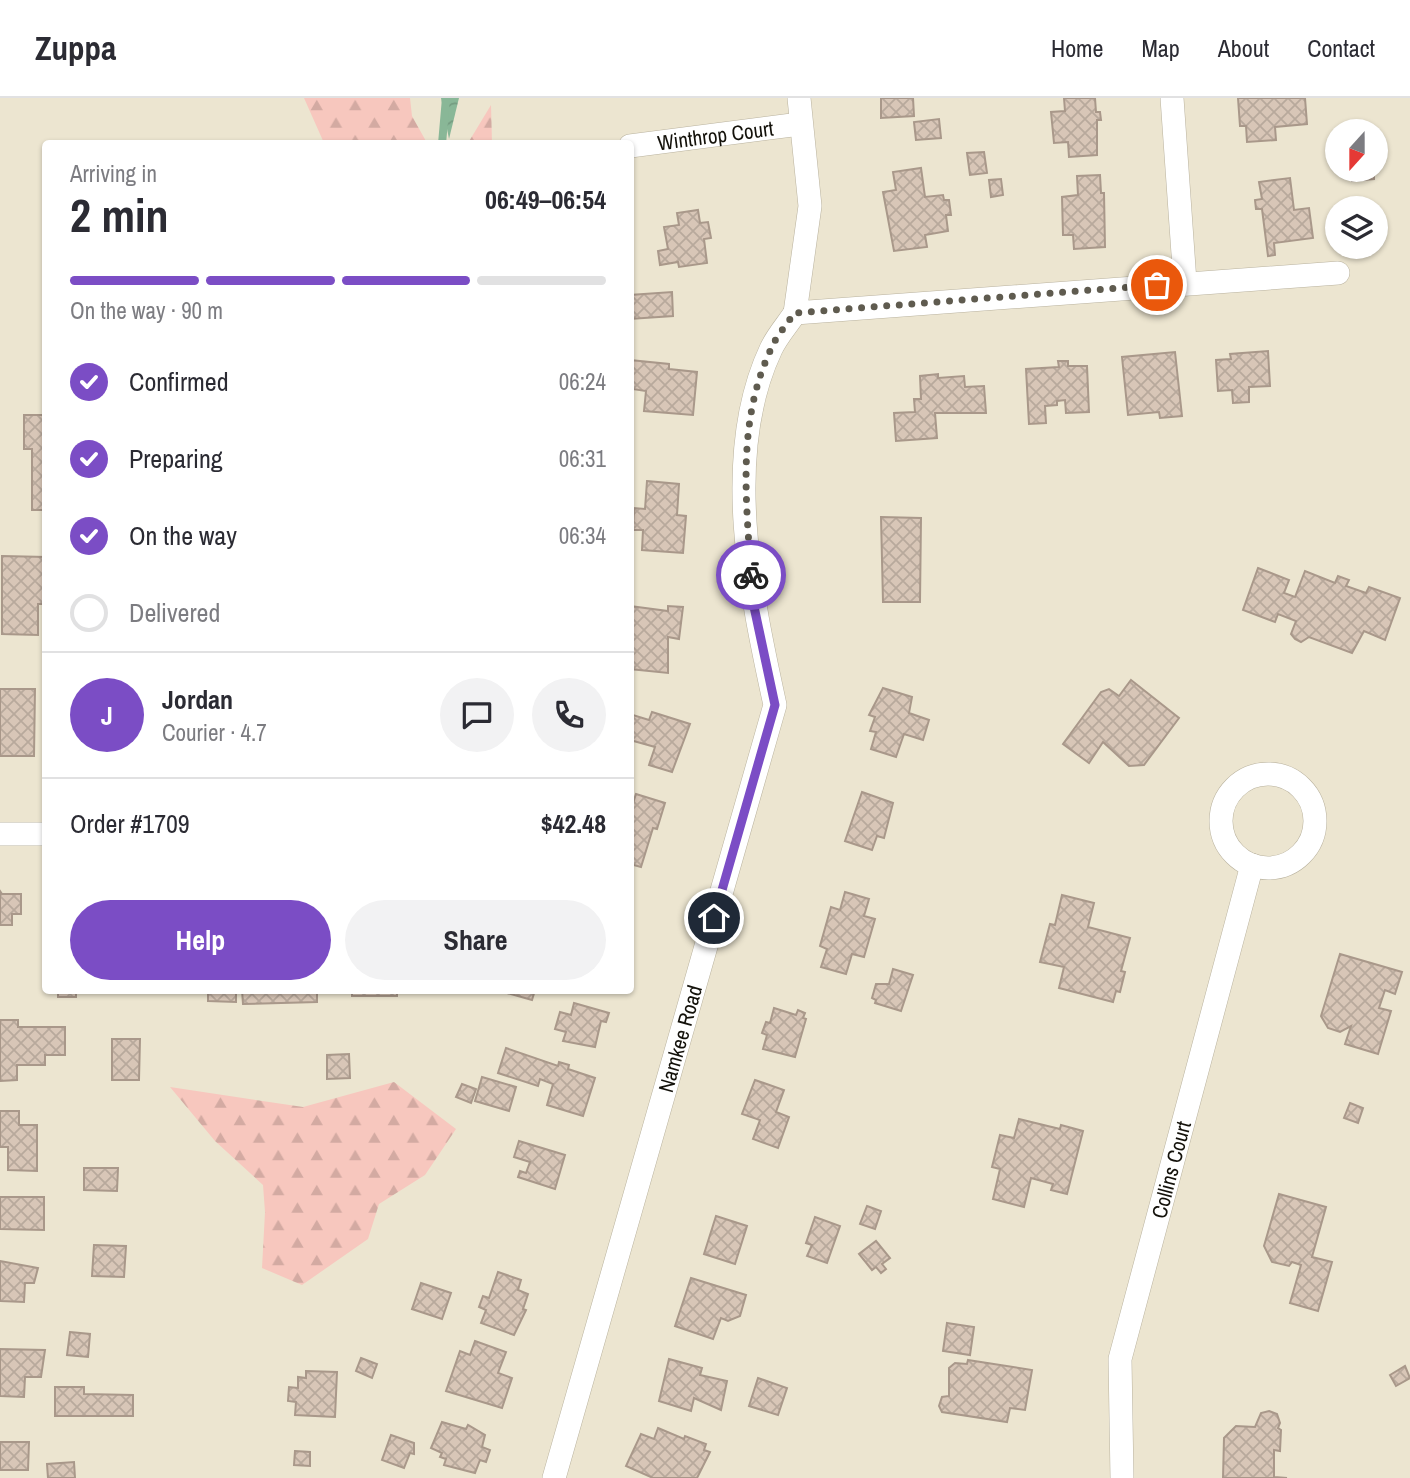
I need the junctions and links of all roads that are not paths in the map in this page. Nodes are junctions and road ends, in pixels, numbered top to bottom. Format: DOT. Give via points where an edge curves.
graph roads {
  1 [pos="799,98"];
  2 [pos="1172,98"];
  3 [pos="800,124"];
  4 [pos="634,145"];
  5 [pos="1338,273"];
  6 [pos="1185,282"];
  7 [pos="794,313"];
  8 [pos="0,834"];
  9 [pos="42,835"];
  10 [pos="1252,865"];
  11 [pos="554,1478"];
  12 [pos="1122,1478"];
  1 -- 3 [label="street"];
  2 -- 6 [label="street"];
  3 -- 4 [label="street, Winthrop Court"];
  3 -- 7 [label="street" via="810,206"];
  5 -- 6 [label="street"];
  6 -- 7 [label="street"];
  7 -- 11 [label="street, Namkee Road" via="771,347 752,401 745,449 753,602 775,705"];
  8 -- 9 [label="street"];
  10 -- 10 [label="street" via="1284,866 1308,846 1314,814 1309,799 1287,779 1272,775 1250,779 1232,791 1224,804 1221,819 1228,847"];
  10 -- 12 [label="street, Collins Court" via="1120,1359"];
}
